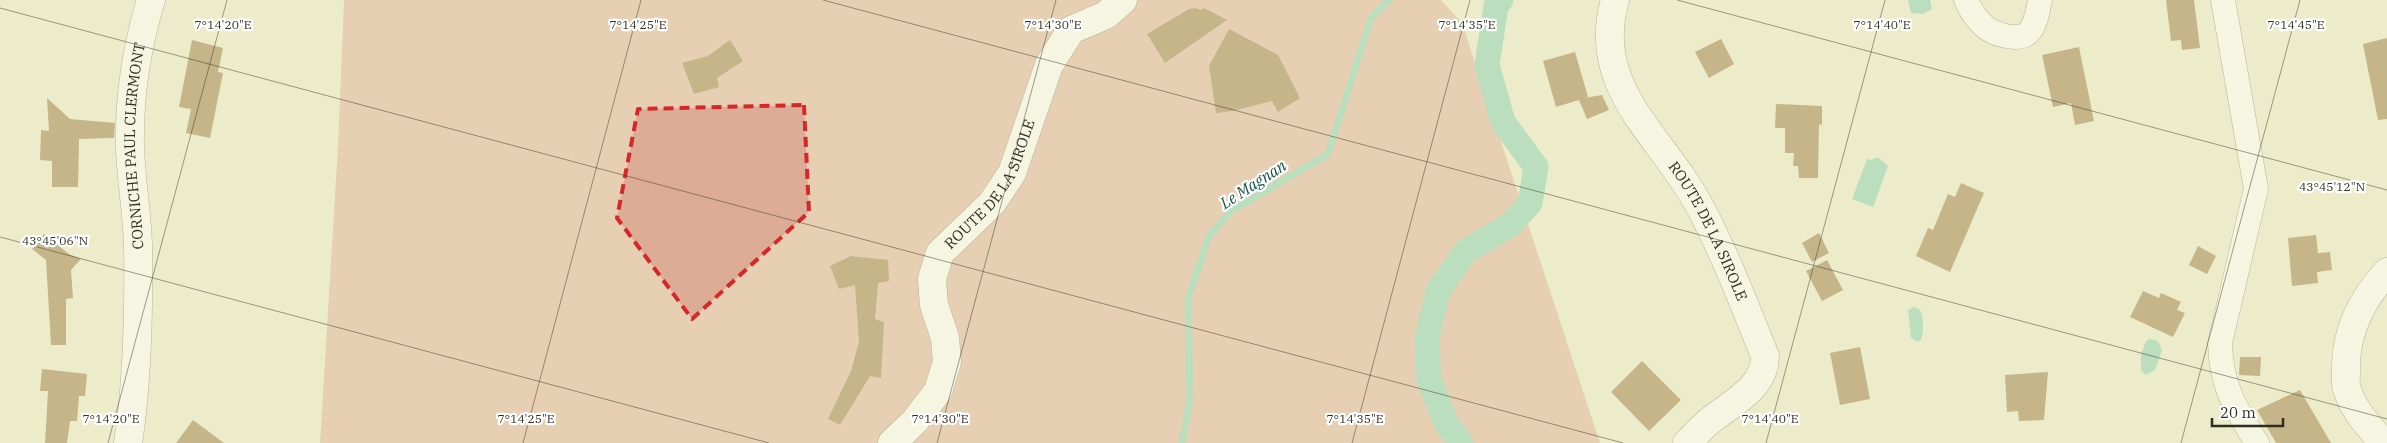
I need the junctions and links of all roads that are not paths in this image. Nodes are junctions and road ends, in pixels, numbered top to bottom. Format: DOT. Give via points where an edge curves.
graph roads {
  1 [pos="151,0"];
  2 [pos="1123,0"];
  3 [pos="1615,0"];
  4 [pos="1966,0"];
  5 [pos="2040,0"];
  6 [pos="2223,0"];
  7 [pos="2387,272"];
  8 [pos="128,443"];
  9 [pos="892,443"];
  10 [pos="1687,443"];
  11 [pos="2257,443"];
  12 [pos="2383,443"];
  1 -- 8 [label="street, CORNICHE PAUL CLERMONT" via="131,109 130,148 138,245 134,400"];
  2 -- 9 [label="street, ROUTE DE LA SIROLE" via="1106,15 1071,30 1049,65 1012,173 992,203 940,253 932,279 934,306 945,338 946,362 938,391 915,421"];
  3 -- 10 [label="street, ROUTE DE LA SIROLE" via="1609,40 1619,83 1639,120 1701,208 1765,356 1765,367 1759,380"];
  4 -- 5 [label="street" via="1984,26 2015,37 2028,32"];
  6 -- 11 [label="street" via="2256,189 2220,343 2221,369 2233,402"];
  7 -- 12 [label="street" via="2353,319 2345,353 2346,388 2358,413"];
}
